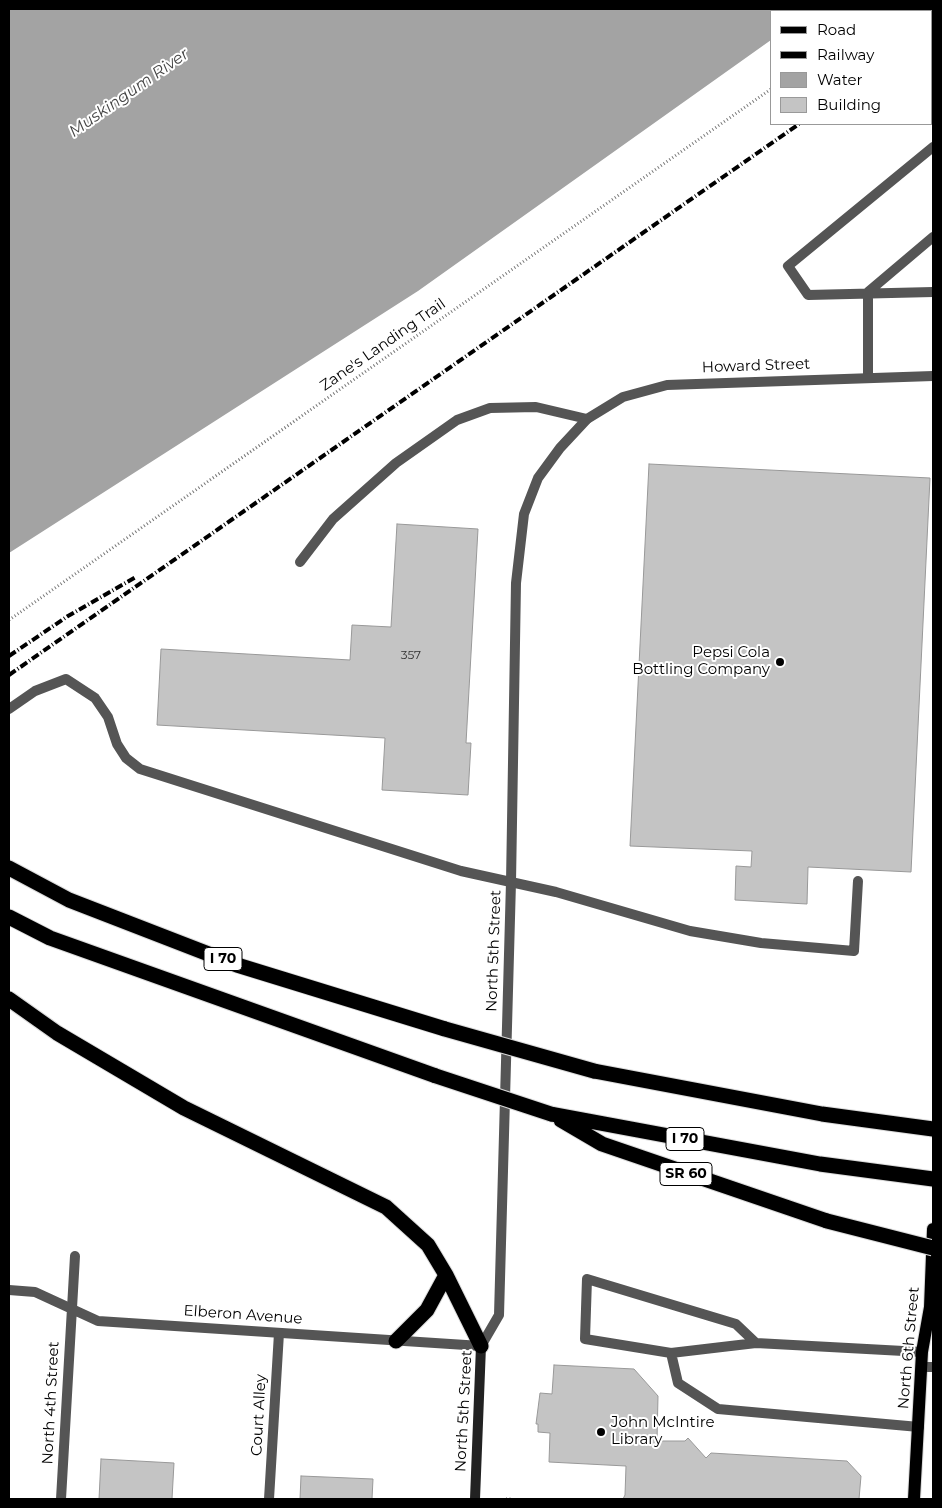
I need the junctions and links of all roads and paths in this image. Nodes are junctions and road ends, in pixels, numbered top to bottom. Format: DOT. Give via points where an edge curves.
graph roads {
  1 [pos="770,90"];
  2 [pos="933,147"];
  3 [pos="933,237"];
  4 [pos="868,292"];
  5 [pos="933,292"];
  6 [pos="933,376"];
  7 [pos="868,377"];
  8 [pos="587,419"];
  9 [pos="300,562"];
  10 [pos="9,620"];
  11 [pos="9,708"];
  12 [pos="9,868"];
  13 [pos="858,881"];
  14 [pos="511,882"];
  15 [pos="9,917"];
  16 [pos="9,999"];
  17 [pos="551,1114"];
  18 [pos="933,1129"];
  19 [pos="933,1179"];
  20 [pos="933,1229"];
  21 [pos="933,1248"];
  22 [pos="75,1256"];
  23 [pos="446,1276"];
  24 [pos="9,1290"];
  25 [pos="72,1308"];
  26 [pos="279,1333"];
  27 [pos="396,1341"];
  28 [pos="756,1343"];
  29 [pos="481,1346"];
  30 [pos="922,1352"];
  31 [pos="671,1353"];
  32 [pos="927,1367"];
  33 [pos="919,1427"];
  34 [pos="61,1499"];
  35 [pos="269,1499"];
  36 [pos="475,1499"];
  37 [pos="506,1499"];
  38 [pos="512,1499"];
  39 [pos="914,1499"];
  1 -- 10 [label="path, Zane's Landing Trail"];
  2 -- 4 [label="street" via="788,266 808,295"];
  3 -- 4 [label="street"];
  4 -- 5 [label="street"];
  4 -- 7 [label="street"];
  6 -- 7 [label="street, Howard Street"];
  7 -- 8 [label="street, Howard Street" via="667,385 623,397"];
  8 -- 9 [label="street" via="536,407 490,408 457,420 396,463 332,519"];
  8 -- 14 [label="street, North 5th Street" via="538,478 524,514 516,583"];
  11 -- 14 [label="street" via="35,691 66,679 95,698 108,716 117,744 126,758 140,769 461,872"];
  12 -- 18 [label="highway, I 70, bridge" via="69,900 238,965 594,1071 822,1114"];
  13 -- 14 [label="street" via="854,951 761,943 690,931"];
  14 -- 29 [label="street, North 5th Street" via="499,1315"];
  15 -- 17 [label="highway, I 70, bridge" via="50,938"];
  16 -- 23 [label="highway" via="57,1033 184,1108 386,1207 428,1245"];
  17 -- 19 [label="highway, I 70" via="820,1164"];
  17 -- 21 [label="highway, SR 60, bridge" via="602,1144 827,1221"];
  20 -- 30 [label="main road, North 6th Street" via="930,1307"];
  22 -- 25 [label="street, North 4th Street"];
  23 -- 27 [label="highway" via="426,1310"];
  23 -- 29 [label="highway"];
  24 -- 25 [label="street, Elberon Avenue" via="35,1292"];
  25 -- 26 [label="street, Elberon Avenue" via="98,1320"];
  25 -- 34 [label="street, North 4th Street"];
  26 -- 27 [label="street, Elberon Avenue"];
  26 -- 35 [label="street, Court Alley"];
  27 -- 29 [label="street, Elberon Avenue"];
  28 -- 30 [label="street"];
  28 -- 31 [label="street"];
  28 -- 31 [label="street" via="736,1324 587,1279 585,1339"];
  29 -- 36 [label="main road, North 5th Street"];
  30 -- 32 [label="main road, North 6th Street"];
  31 -- 33 [label="street" via="678,1383 718,1409"];
  32 -- 33 [label="main road, North 6th Street"];
  33 -- 39 [label="main road, North 6th Street"];
  37 -- 38 [label="path"];
}
